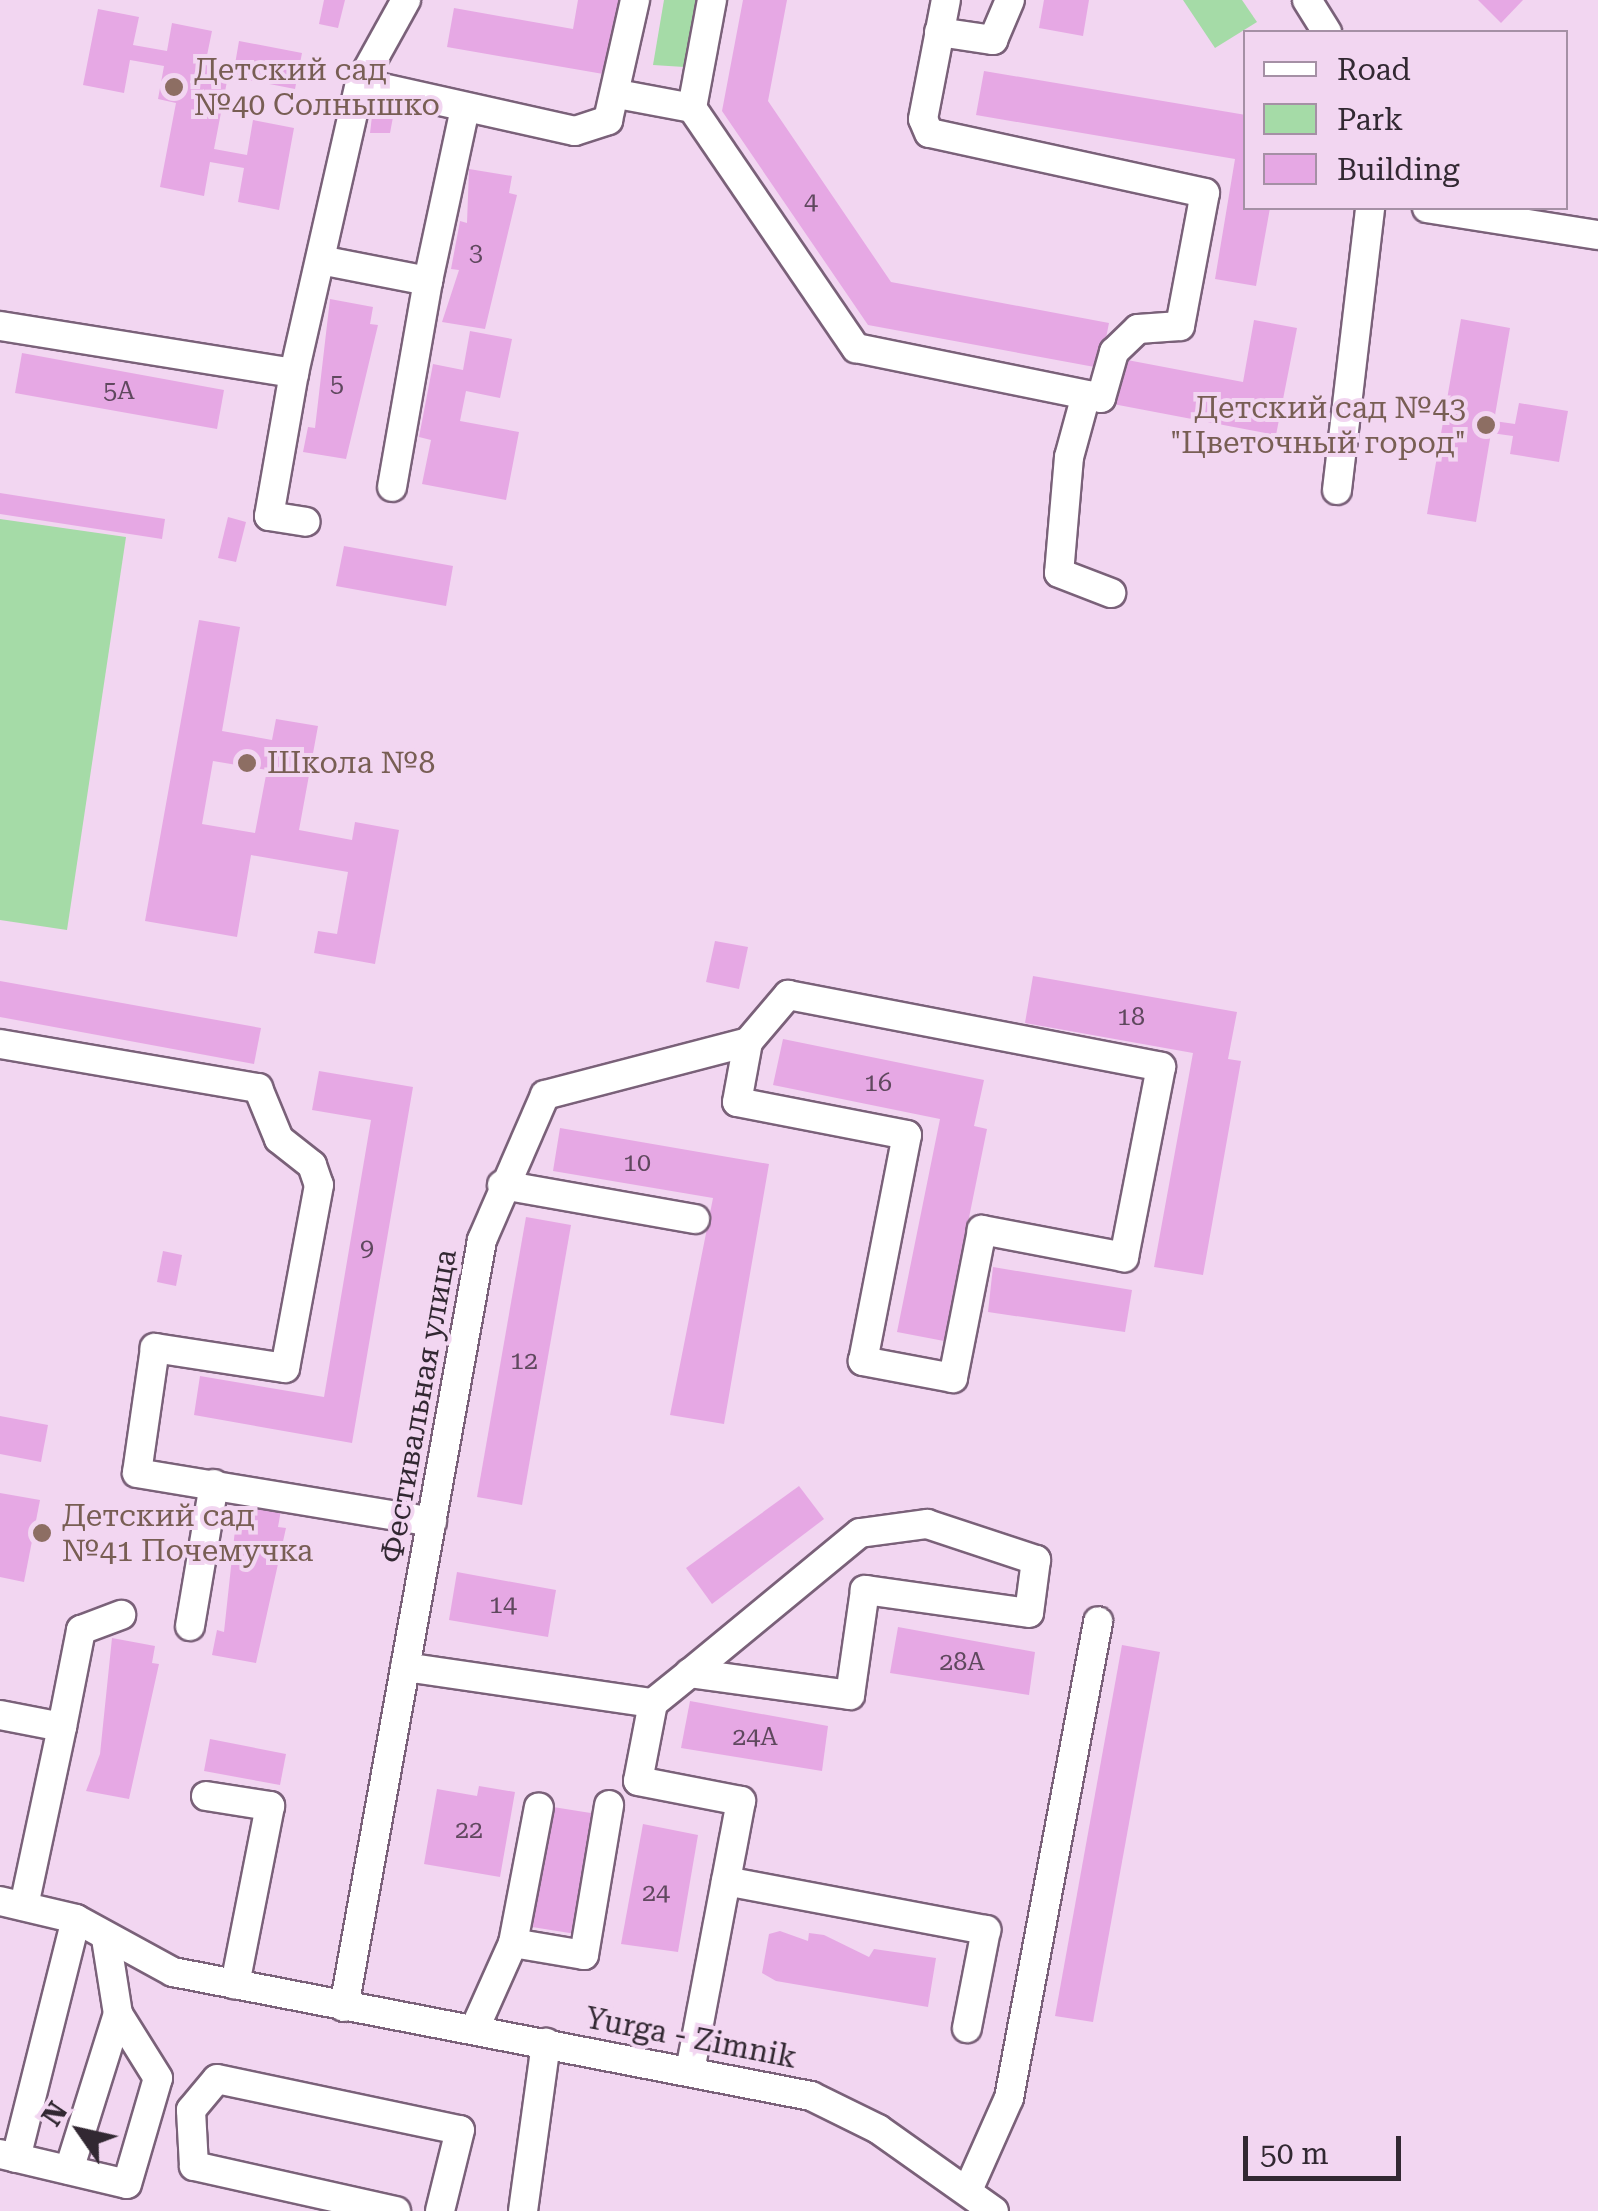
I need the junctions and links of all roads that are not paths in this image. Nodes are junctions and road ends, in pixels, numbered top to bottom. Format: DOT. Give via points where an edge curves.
graph roads {
  1 [pos="406,0"];
  2 [pos="635,0"];
  3 [pos="712,0"];
  4 [pos="946,0"];
  5 [pos="1010,0"];
  6 [pos="1307,0"];
  7 [pos="1326,30"];
  8 [pos="940,32"];
  9 [pos="360,84"];
  10 [pos="613,107"];
  11 [pos="464,108"];
  12 [pos="692,108"];
  13 [pos="1370,210"];
  14 [pos="1441,210"];
  15 [pos="1598,235"];
  16 [pos="325,260"];
  17 [pos="428,280"];
  18 [pos="0,326"];
  19 [pos="294,373"];
  20 [pos="1086,396"];
  21 [pos="392,487"];
  22 [pos="1337,490"];
  23 [pos="306,522"];
  24 [pos="1112,592"];
  25 [pos="748,1042"];
  26 [pos="0,1044"];
  27 [pos="502,1184"];
  28 [pos="695,1219"];
  29 [pos="214,1484"];
  30 [pos="432,1522"];
  31 [pos="122,1615"];
  32 [pos="1098,1621"];
  33 [pos="190,1626"];
  34 [pos="406,1667"];
  35 [pos="690,1673"];
  36 [pos="654,1704"];
  37 [pos="0,1715"];
  38 [pos="62,1727"];
  39 [pos="206,1796"];
  40 [pos="609,1805"];
  41 [pos="539,1807"];
  42 [pos="726,1881"];
  43 [pos="12,1903"];
  44 [pos="76,1920"];
  45 [pos="106,1938"];
  46 [pos="513,1943"];
  47 [pos="235,1985"];
  48 [pos="344,2007"];
  49 [pos="118,2014"];
  50 [pos="475,2028"];
  51 [pos="967,2028"];
  52 [pos="546,2043"];
  53 [pos="691,2066"];
  54 [pos="158,2078"];
  55 [pos="192,2110"];
  56 [pos="8,2156"];
  57 [pos="68,2170"];
  58 [pos="968,2190"];
  59 [pos="396,2211"];
  60 [pos="440,2211"];
  61 [pos="524,2211"];
  62 [pos="994,2211"];
  1 -- 9 [label="street"];
  2 -- 10 [label="street"];
  3 -- 12 [label="street"];
  4 -- 8 [label="street"];
  5 -- 8 [label="street" via="992,40"];
  6 -- 7 [label="street"];
  8 -- 20 [label="street" via="923,119 929,133 1205,193 1180,326 1138,329 1114,352 1104,394"];
  9 -- 11 [label="street"];
  9 -- 16 [label="street"];
  10 -- 11 [label="street" via="575,130"];
  10 -- 12 [label="street"];
  11 -- 17 [label="street"];
  12 -- 20 [label="street" via="856,348"];
  13 -- 22 [label="street"];
  14 -- 15 [label="street"];
  16 -- 17 [label="street"];
  16 -- 19 [label="street"];
  17 -- 21 [label="street"];
  18 -- 19 [label="street"];
  19 -- 23 [label="street" via="269,516"];
  20 -- 24 [label="street" via="1069,457 1059,573"];
  25 -- 25 [label="street" via="788,995 1161,1068 1124,1257 982,1230 953,1378 863,1360 908,1134 736,1102"];
  25 -- 27 [label="street, Фестивальная улица" via="545,1095"];
  26 -- 29 [label="street" via="258,1088 279,1139 312,1165 319,1185 285,1368 155,1348 138,1473"];
  27 -- 28 [label="street"];
  27 -- 30 [label="street, Фестивальная улица" via="482,1240"];
  29 -- 30 [label="street"];
  29 -- 33 [label="street"];
  30 -- 34 [label="street, Фестивальная улица"];
  31 -- 38 [label="street" via="80,1630"];
  32 -- 58 [label="street" via="1009,2098"];
  34 -- 36 [label="street"];
  34 -- 48 [label="street, Фестивальная улица"];
  35 -- 35 [label="street" via="860,1532 927,1524 1036,1560 1029,1613 865,1590 850,1695"];
  35 -- 36 [label="street"];
  36 -- 42 [label="street" via="638,1782 741,1801"];
  37 -- 38 [label="street"];
  38 -- 43 [label="street"];
  39 -- 47 [label="street" via="270,1806"];
  40 -- 46 [label="street" via="584,1955"];
  41 -- 46 [label="street"];
  42 -- 51 [label="street" via="986,1930"];
  42 -- 53 [label="street"];
  43 -- 44 [label="street, Yurga - Zimnik"];
  44 -- 45 [label="street, Yurga - Zimnik"];
  44 -- 56 [label="street"];
  45 -- 47 [label="street, Yurga - Zimnik" via="174,1972"];
  45 -- 49 [label="street"];
  46 -- 50 [label="street"];
  47 -- 48 [label="street, Yurga - Zimnik"];
  48 -- 50 [label="street, Yurga - Zimnik"];
  49 -- 54 [label="street"];
  49 -- 57 [label="street"];
  50 -- 52 [label="street, Yurga - Zimnik"];
  52 -- 53 [label="street, Yurga - Zimnik"];
  52 -- 61 [label="street"];
  53 -- 58 [label="street, Yurga - Zimnik" via="811,2096"];
  54 -- 55 [label="street"];
  54 -- 57 [label="street" via="127,2184"];
  55 -- 59 [label="street" via="194,2166"];
  55 -- 60 [label="street" via="217,2079 460,2130"];
  56 -- 57 [label="street"];
  58 -- 62 [label="street, Yurga - Zimnik"];
}
